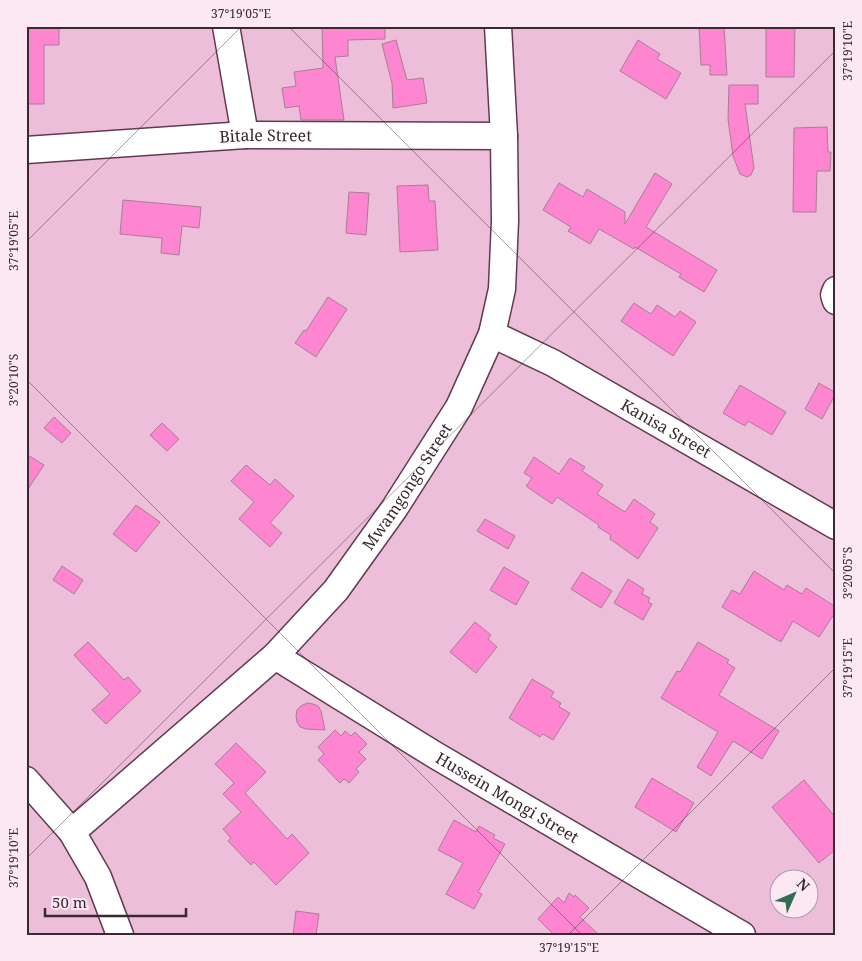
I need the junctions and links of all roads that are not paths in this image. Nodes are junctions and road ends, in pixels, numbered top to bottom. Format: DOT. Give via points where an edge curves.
graph roads {
  1 [pos="226,26"];
  2 [pos="498,26"];
  3 [pos="245,135"];
  4 [pos="504,136"];
  5 [pos="26,150"];
  6 [pos="836,290"];
  7 [pos="836,301"];
  8 [pos="492,334"];
  9 [pos="836,526"];
  10 [pos="275,656"];
  11 [pos="26,780"];
  12 [pos="72,832"];
  13 [pos="120,935"];
  14 [pos="742,935"];
  1 -- 3 [label="street"];
  2 -- 4 [label="street, Mwamgongo Street"];
  3 -- 4 [label="street, Bitale Street"];
  3 -- 5 [label="street, Bitale Street"];
  4 -- 8 [label="street, Mwamgongo Street" via="506,221 502,290"];
  6 -- 7 [label="street"];
  8 -- 9 [label="street, Kanisa Street" via="553,363"];
  8 -- 10 [label="street, Mwamgongo Street" via="459,408 394,509 336,590"];
  10 -- 12 [label="street, Mwamgongo Street"];
  10 -- 14 [label="street, Hussein Mongi Street" via="436,756"];
  11 -- 12 [label="street"];
  12 -- 13 [label="street" via="98,877"];
}
